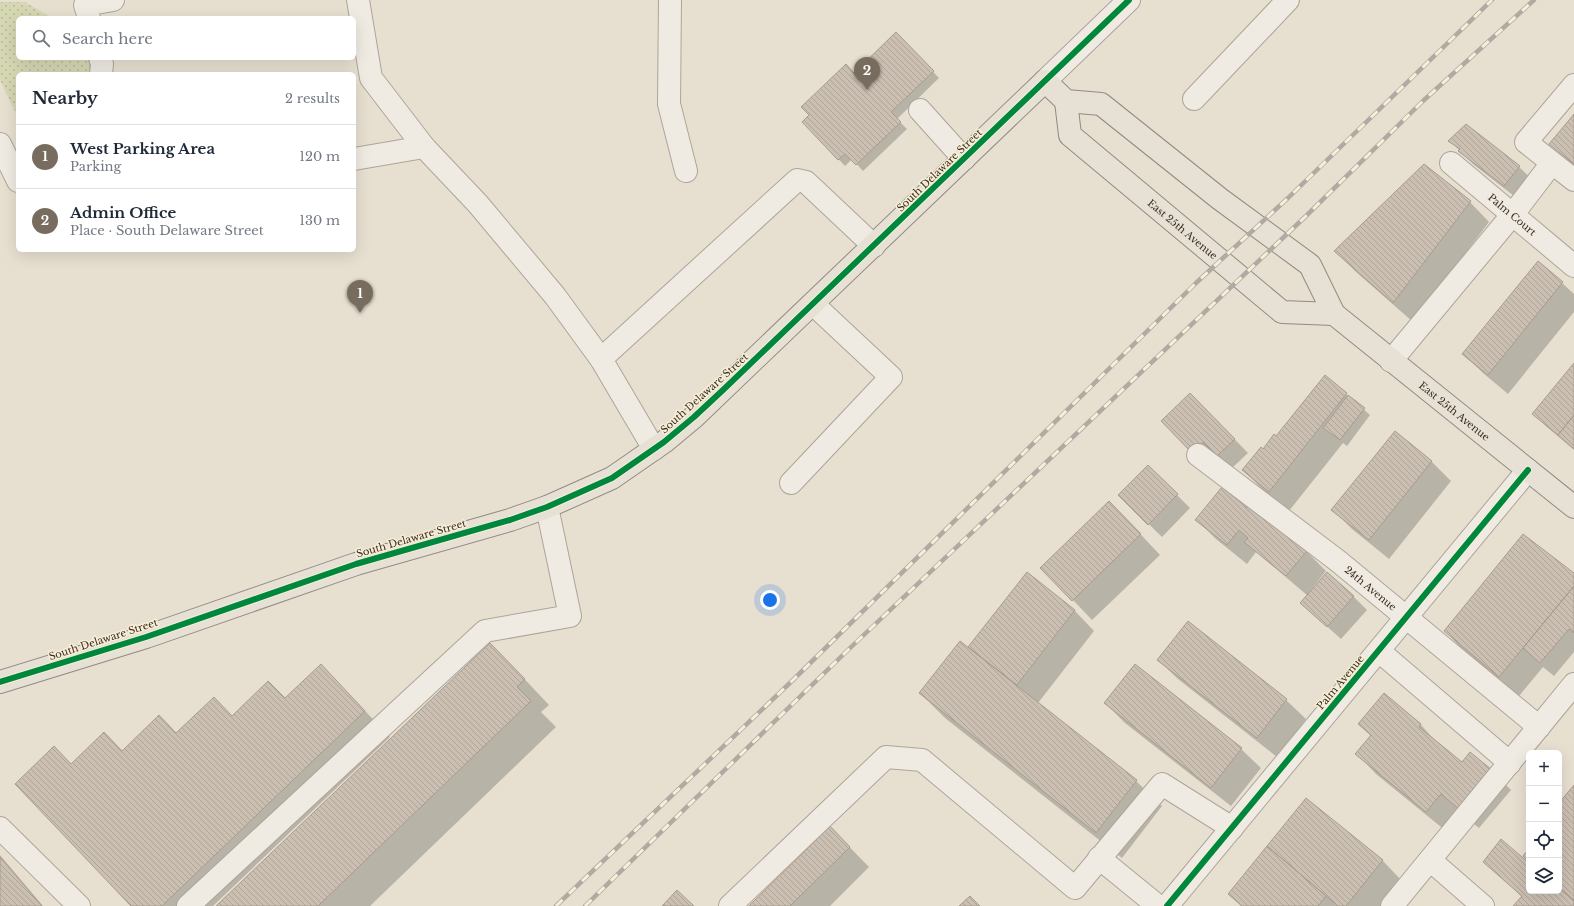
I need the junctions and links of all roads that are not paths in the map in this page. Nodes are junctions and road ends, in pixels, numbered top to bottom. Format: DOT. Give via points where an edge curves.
graph roads {
  1 [pos="113,0"];
  2 [pos="358,0"];
  3 [pos="670,0"];
  4 [pos="1129,0"];
  5 [pos="1284,1"];
  6 [pos="88,16"];
  7 [pos="101,60"];
  8 [pos="101,72"];
  9 [pos="1045,81"];
  10 [pos="1574,85"];
  11 [pos="1194,100"];
  12 [pos="1066,101"];
  13 [pos="920,110"];
  14 [pos="0,144"];
  15 [pos="424,147"];
  16 [pos="356,159"];
  17 [pos="964,159"];
  18 [pos="1451,163"];
  19 [pos="1552,163"];
  20 [pos="686,171"];
  21 [pos="16,177"];
  22 [pos="1574,180"];
  23 [pos="1513,214"];
  24 [pos="874,246"];
  25 [pos="1574,266"];
  26 [pos="813,304"];
  27 [pos="1334,314"];
  28 [pos="601,359"];
  29 [pos="1391,361"];
  30 [pos="654,449"];
  31 [pos="1198,455"];
  32 [pos="1528,470"];
  33 [pos="791,483"];
  34 [pos="547,507"];
  35 [pos="1574,507"];
  36 [pos="1406,618"];
  37 [pos="1378,651"];
  38 [pos="0,682"];
  39 [pos="1574,684"];
  40 [pos="1539,727"];
  41 [pos="1510,763"];
  42 [pos="0,828"];
  43 [pos="1232,828"];
  44 [pos="1099,858"];
  45 [pos="1430,860"];
  46 [pos="1171,904"];
  47 [pos="79,906"];
  48 [pos="188,906"];
  49 [pos="730,906"];
  50 [pos="1392,906"];
  51 [pos="1483,906"];
  1 -- 6 [label="street" via="85,5"];
  2 -- 15 [label="street" via="371,78"];
  3 -- 20 [label="street" via="669,104"];
  4 -- 9 [label="street, South Delaware Street"];
  5 -- 11 [label="street"];
  7 -- 8 [label="street"];
  9 -- 12 [label="main road"];
  9 -- 17 [label="main road, South Delaware Street"];
  10 -- 19 [label="street" via="1526,142"];
  12 -- 27 [label="main road, East 25th Avenue" via="1102,104 1220,199 1310,265"];
  12 -- 27 [label="main road, East 25th Avenue" via="1070,135 1282,312"];
  13 -- 17 [label="street"];
  14 -- 21 [label="street"];
  15 -- 16 [label="street"];
  15 -- 28 [label="street" via="478,204 554,296"];
  17 -- 24 [label="main road, South Delaware Street"];
  18 -- 23 [label="street, Palm Court"];
  19 -- 22 [label="street"];
  19 -- 23 [label="street"];
  23 -- 25 [label="street, Palm Court"];
  23 -- 29 [label="street"];
  24 -- 26 [label="main road, South Delaware Street"];
  24 -- 28 [label="street" via="806,182 796,180"];
  26 -- 30 [label="main road, South Delaware Street" via="694,417"];
  26 -- 33 [label="street" via="891,377"];
  27 -- 29 [label="main road, East 25th Avenue"];
  28 -- 30 [label="street"];
  29 -- 32 [label="main road, East 25th Avenue"];
  30 -- 34 [label="main road, South Delaware Street" via="612,478"];
  31 -- 36 [label="street, 24th Avenue" via="1338,561"];
  32 -- 35 [label="main road, East 25th Avenue"];
  32 -- 36 [label="street, Palm Avenue"];
  34 -- 38 [label="main road, South Delaware Street" via="321,576 146,637"];
  34 -- 48 [label="street" via="570,616 485,631"];
  36 -- 37 [label="street, Palm Avenue"];
  36 -- 40 [label="street, 24th Avenue"];
  37 -- 41 [label="street"];
  37 -- 43 [label="street, Palm Avenue"];
  39 -- 40 [label="street"];
  40 -- 41 [label="street"];
  41 -- 45 [label="street"];
  42 -- 47 [label="street"];
  43 -- 44 [label="street" via="1162,784"];
  43 -- 46 [label="street, Palm Avenue"];
  44 -- 46 [label="street"];
  44 -- 49 [label="street" via="1075,888 922,760 886,757"];
  45 -- 50 [label="street"];
  45 -- 51 [label="street"];
}
